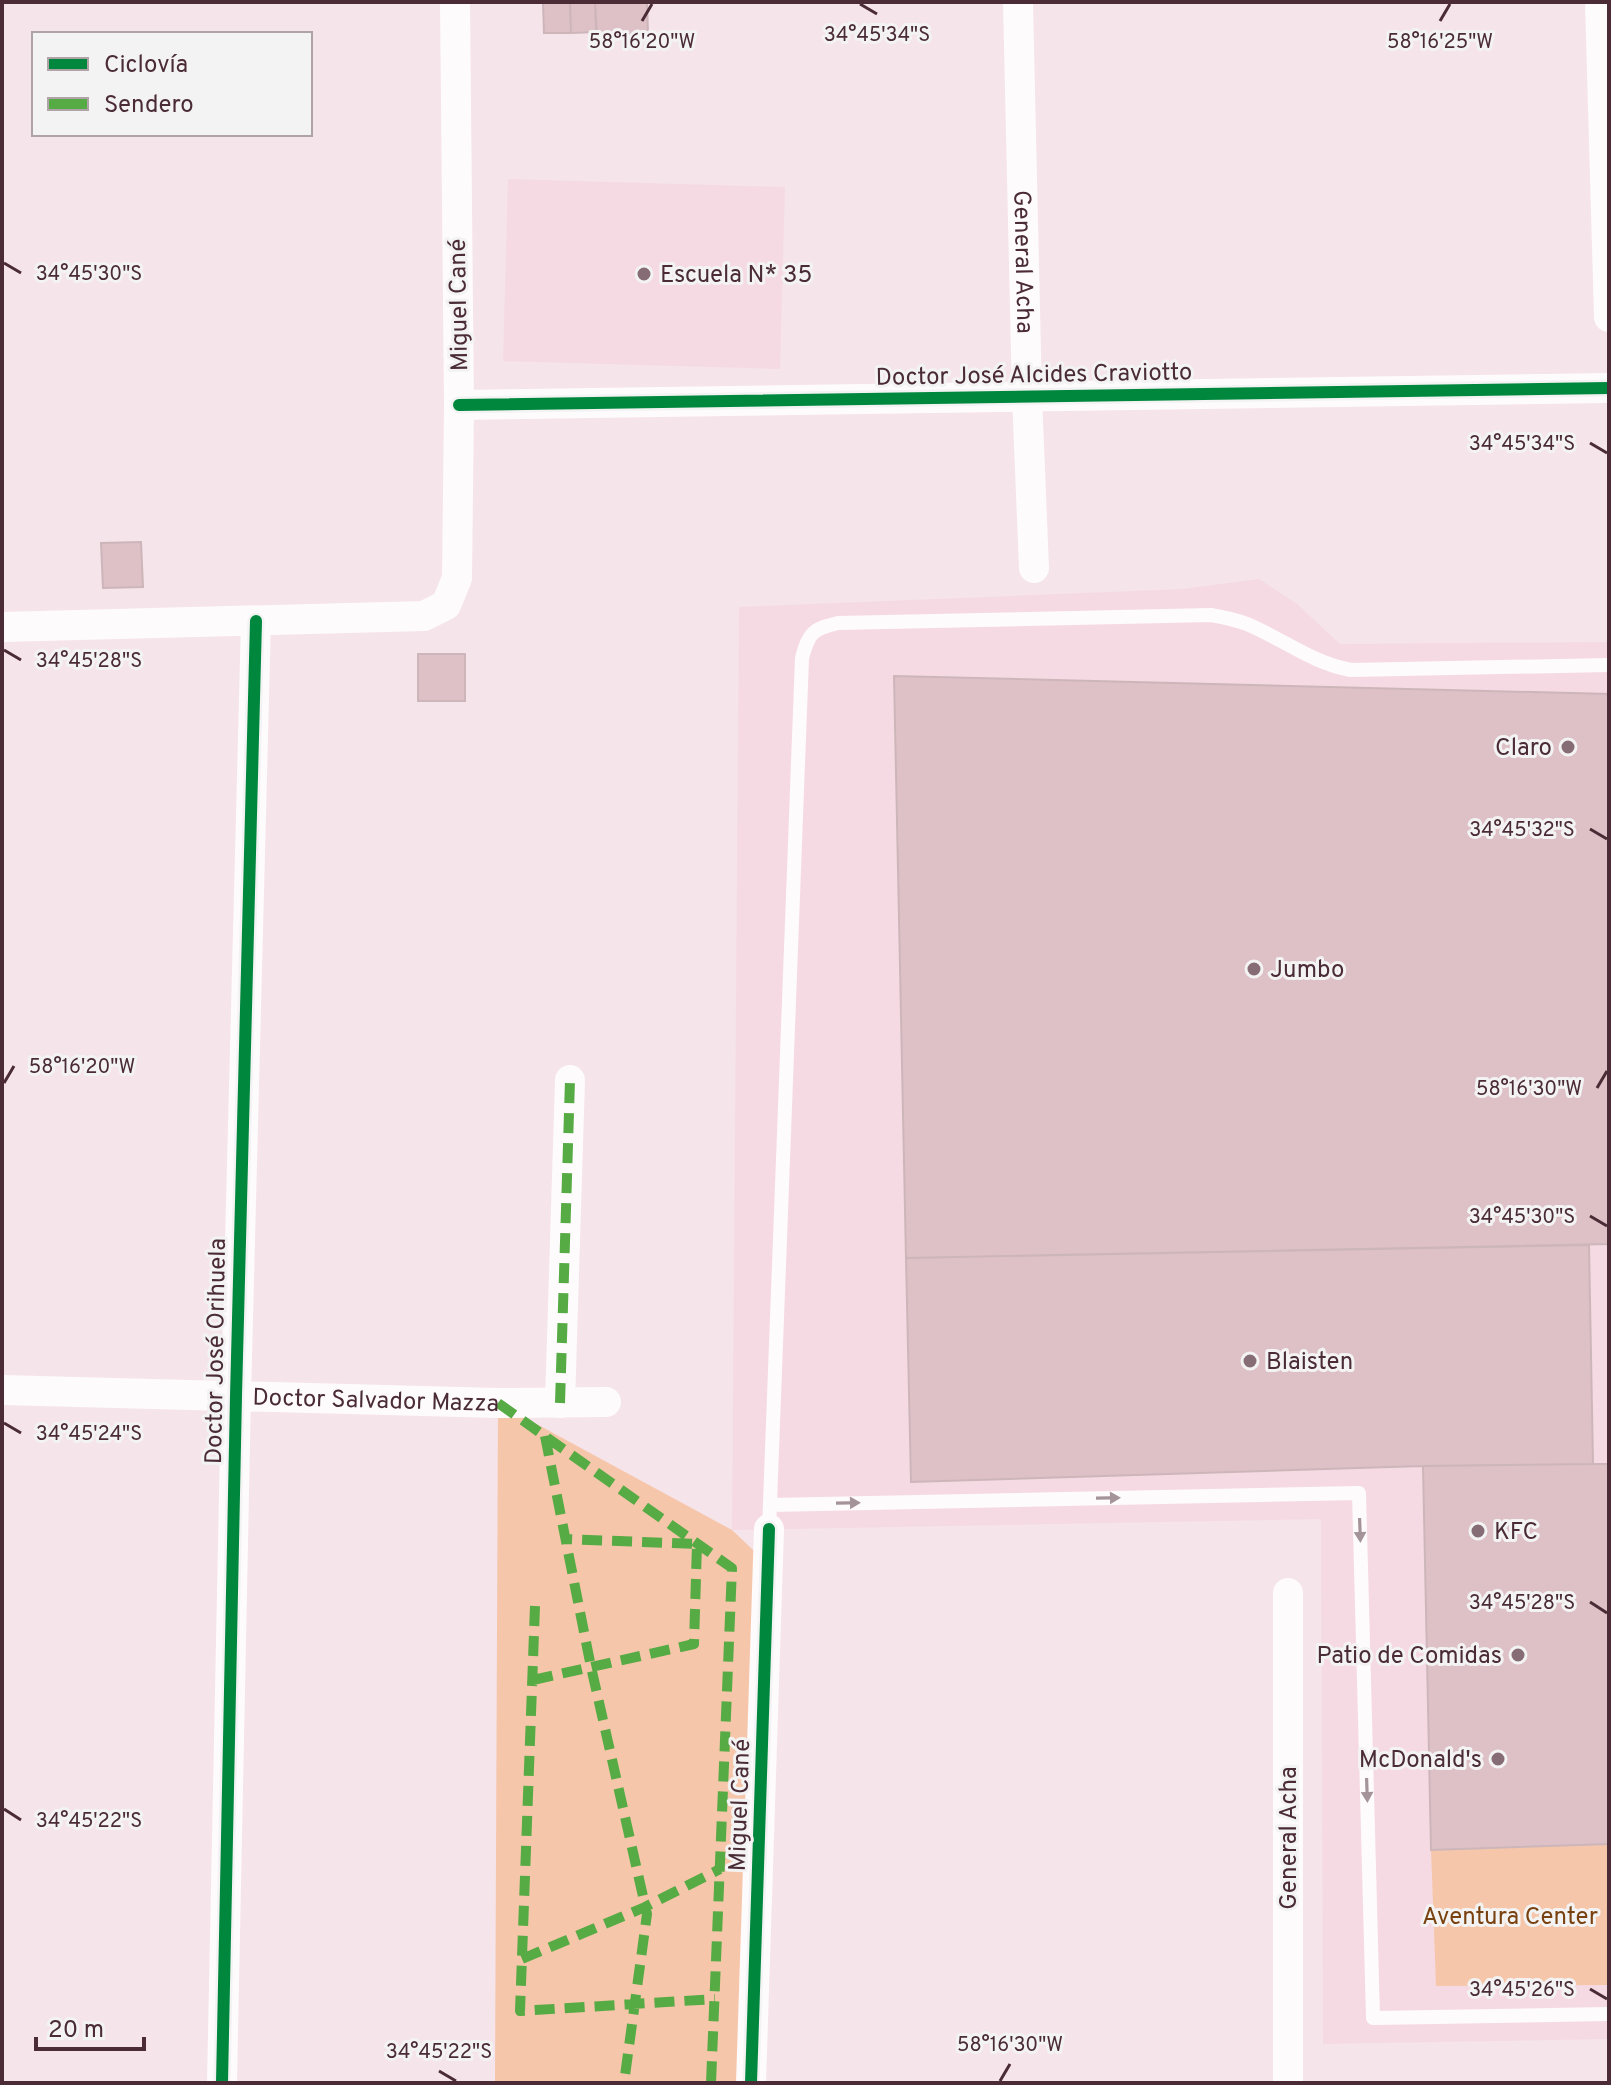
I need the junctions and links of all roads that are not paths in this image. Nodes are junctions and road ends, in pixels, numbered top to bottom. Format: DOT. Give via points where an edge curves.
graph roads {
  1 [pos="455,2"];
  2 [pos="1018,2"];
  3 [pos="1600,2"];
  4 [pos="1609,317"];
  5 [pos="1609,388"];
  6 [pos="1027,396"];
  7 [pos="459,405"];
  8 [pos="1034,568"];
  9 [pos="256,621"];
  10 [pos="2,627"];
  11 [pos="1609,665"];
  12 [pos="570,1080"];
  13 [pos="2,1390"];
  14 [pos="236,1396"];
  15 [pos="606,1402"];
  16 [pos="560,1403"];
  17 [pos="770,1517"];
  18 [pos="1288,1593"];
  19 [pos="1609,2014"];
  20 [pos="222,2083"];
  21 [pos="751,2083"];
  22 [pos="1288,2083"];
  1 -- 7 [label="street, Miguel Cané"];
  2 -- 6 [label="street, General Acha"];
  3 -- 4 [label="street"];
  5 -- 6 [label="street, Doctor José Alcides Craviotto"];
  6 -- 7 [label="street, Doctor José Alcides Craviotto"];
  6 -- 8 [label="street, General Acha"];
  7 -- 9 [label="street, Miguel Cané" via="457,578 446,605 424,616"];
  9 -- 10 [label="street"];
  9 -- 14 [label="street, Doctor José Orihuela"];
  11 -- 17 [label="lane" via="1351,670 1316,661 1249,625 1211,615 838,623 818,628 802,658"];
  12 -- 16 [label="street"];
  13 -- 14 [label="street, Doctor Salvador Mazza"];
  14 -- 16 [label="street, Doctor Salvador Mazza"];
  14 -- 20 [label="street, Doctor José Orihuela"];
  15 -- 16 [label="street, Doctor Salvador Mazza"];
  17 -- 19 [label="lane, one-way" via="1359,1493 1373,2018"];
  17 -- 21 [label="street, Miguel Cané"];
  18 -- 22 [label="street, General Acha"];
}
